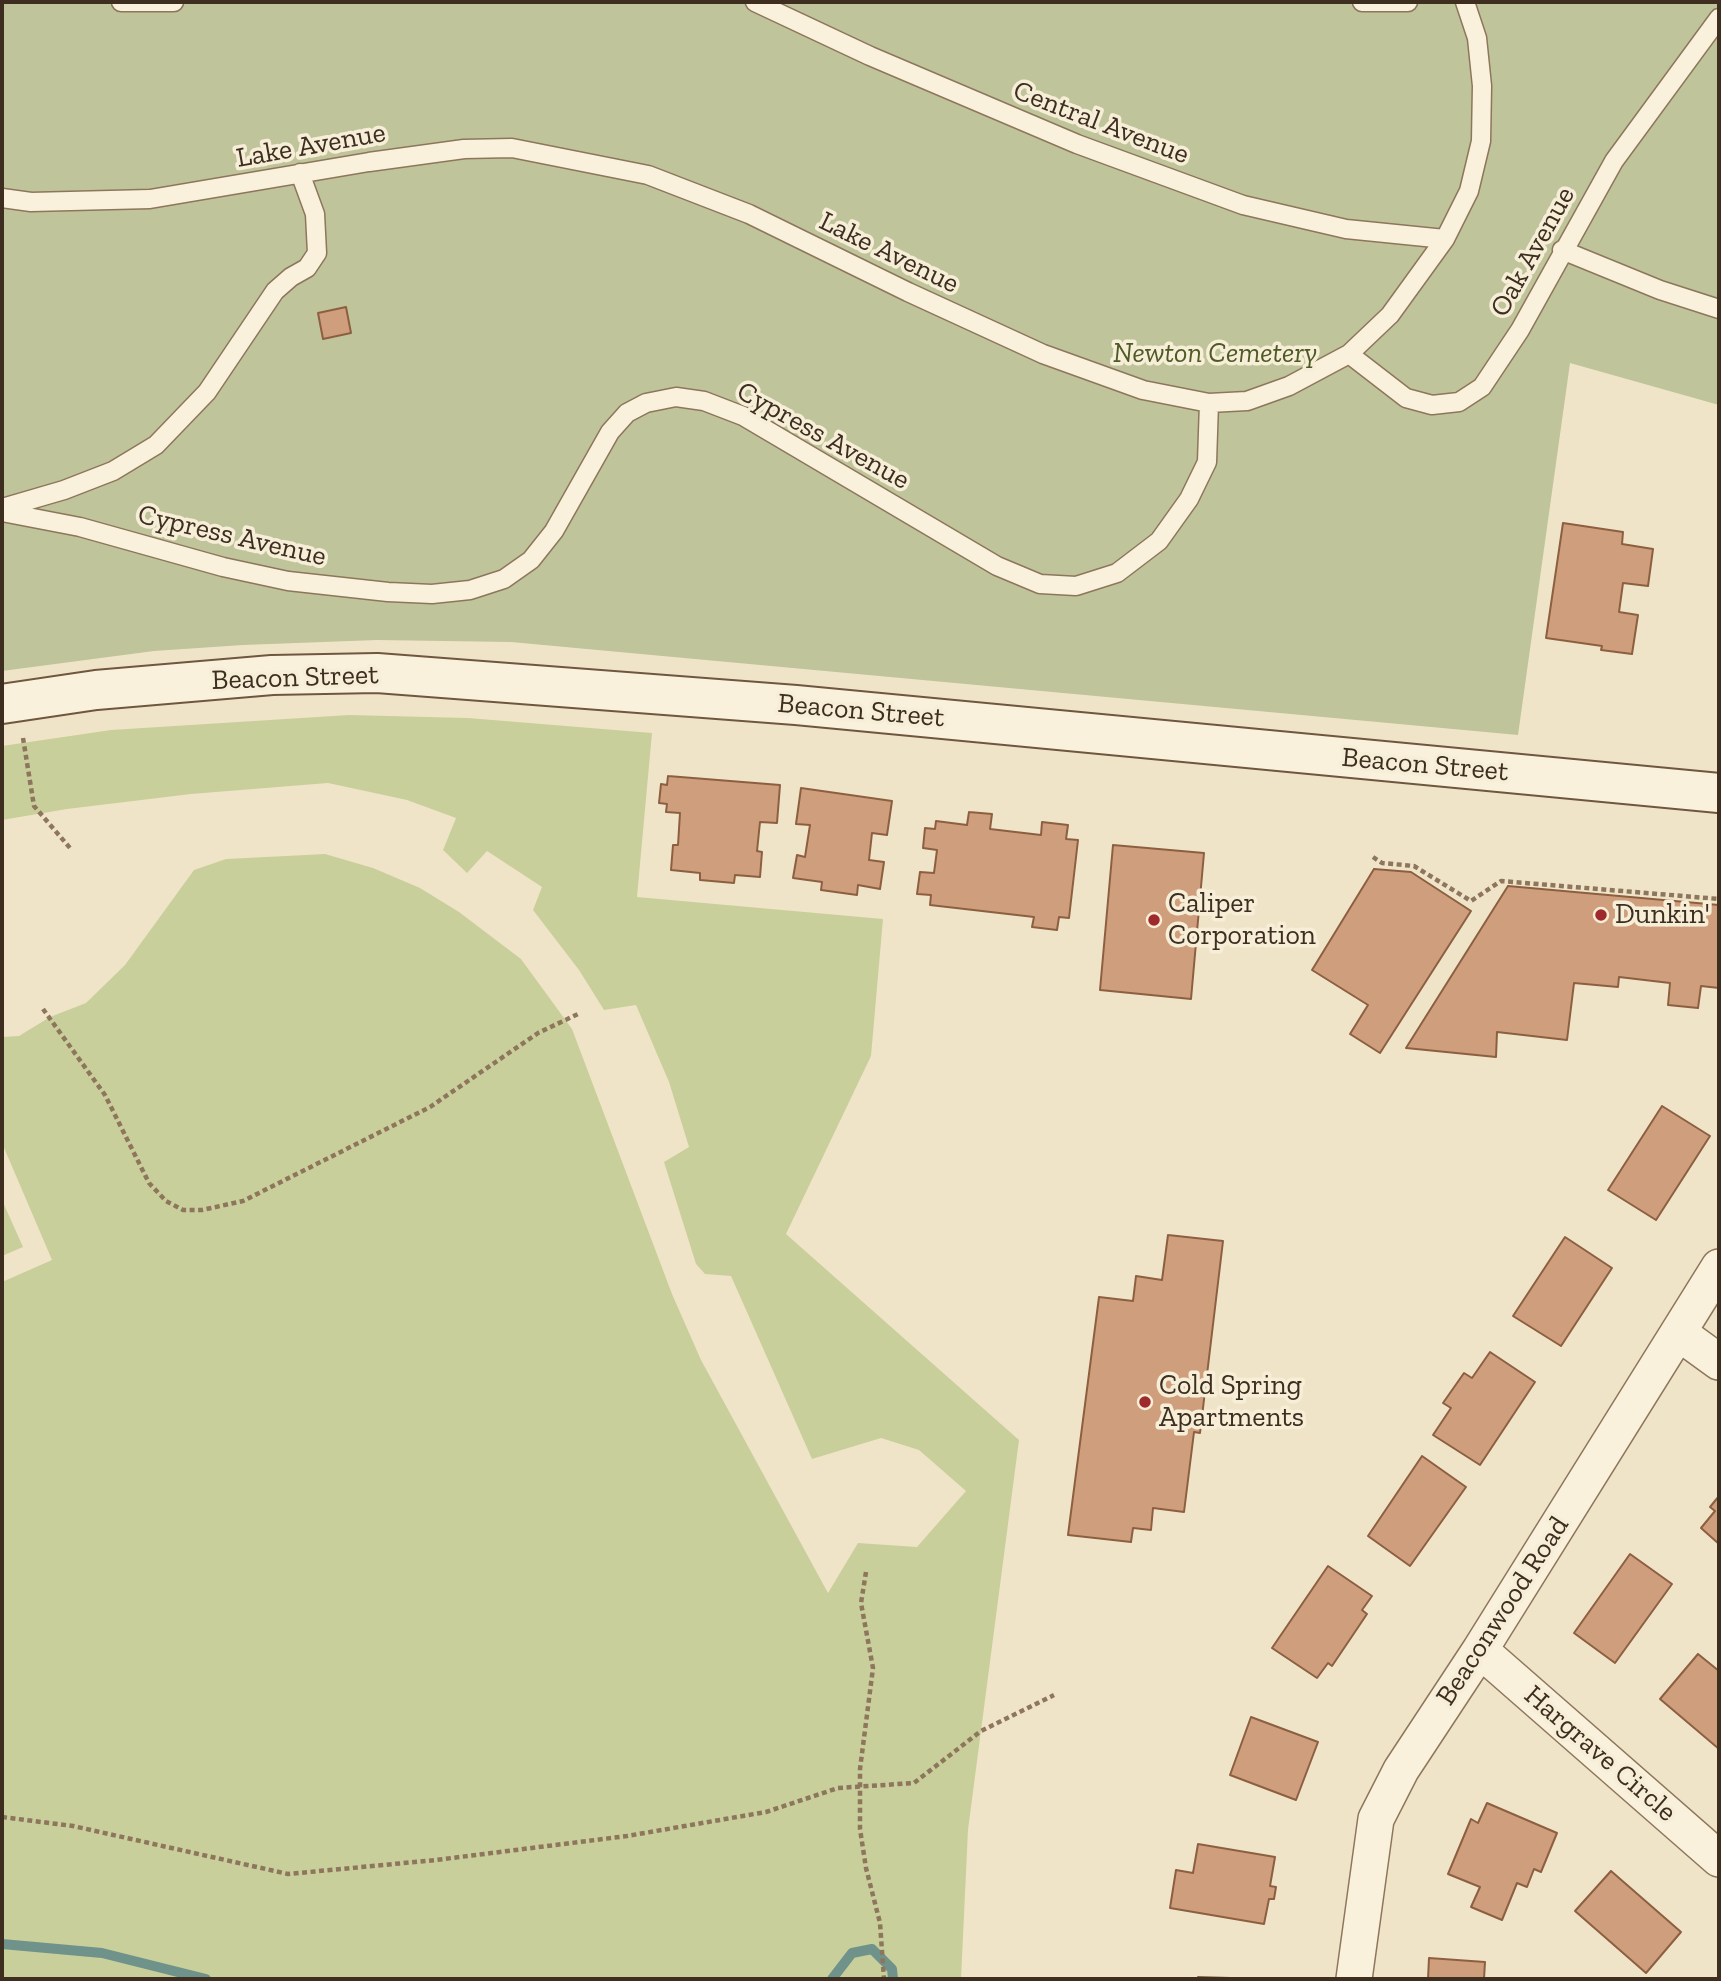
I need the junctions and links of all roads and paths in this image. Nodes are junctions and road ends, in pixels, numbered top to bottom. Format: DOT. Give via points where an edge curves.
graph roads {
  1 [pos="121,2"];
  2 [pos="174,2"];
  3 [pos="1362,2"];
  4 [pos="1408,2"];
  5 [pos="1465,2"];
  6 [pos="759,3"];
  7 [pos="1719,18"];
  8 [pos="300,173"];
  9 [pos="2,198"];
  10 [pos="1445,239"];
  11 [pos="1562,250"];
  12 [pos="1719,309"];
  13 [pos="1349,354"];
  14 [pos="1209,403"];
  15 [pos="2,510"];
  16 [pos="2,704"];
  17 [pos="22,737"];
  18 [pos="1719,793"];
  19 [pos="70,848"];
  20 [pos="1373,857"];
  21 [pos="1719,899"];
  22 [pos="43,1009"];
  23 [pos="578,1014"];
  24 [pos="1719,1267"];
  25 [pos="1679,1333"];
  26 [pos="1719,1362"];
  27 [pos="866,1572"];
  28 [pos="1480,1650"];
  29 [pos="1054,1695"];
  30 [pos="860,1787"];
  31 [pos="2,1817"];
  32 [pos="1719,1859"];
  33 [pos="884,1979"];
  34 [pos="1354,1979"];
  1 -- 2 [label="lane"];
  3 -- 4 [label="lane"];
  5 -- 10 [label="lane, Lake Avenue" via="1477,38 1481,141 1469,191"];
  6 -- 10 [label="lane, Central Avenue" via="1065,139 1243,205 1346,229"];
  7 -- 11 [label="lane, Oak Avenue" via="1614,161"];
  8 -- 9 [label="lane, Lake Avenue" via="150,199 31,202"];
  8 -- 14 [label="lane, Lake Avenue" via="464,149 512,148 648,175 750,214 1043,354 1143,390"];
  8 -- 15 [label="lane" via="315,214 317,253 307,268 275,291 207,393 156,445 113,471"];
  10 -- 13 [label="lane, Lake Avenue" via="1390,315"];
  11 -- 12 [label="lane"];
  11 -- 13 [label="lane, Oak Avenue" via="1520,330 1482,387 1459,402 1432,405 1406,398"];
  13 -- 14 [label="lane, Lake Avenue" via="1322,371 1247,401"];
  14 -- 15 [label="lane, Cypress Avenue" via="1207,462 1189,499 1159,541 1117,573 1076,586 1040,584 997,566 743,416 705,401 676,397 646,403 626,414 610,432 554,531 531,560 504,579 470,590 388,592 288,581"];
  16 -- 18 [label="main road, Beacon Street" via="96,690 272,675 377,673 782,704"];
  17 -- 19 [label="path" via="34,806"];
  20 -- 21 [label="path" via="1382,863 1414,866 1471,901 1501,881"];
  22 -- 23 [label="path" via="105,1096 149,1182 183,1210 243,1200 430,1107 538,1033"];
  24 -- 25 [label="street, Beaconwood Road"];
  25 -- 26 [label="street"];
  25 -- 28 [label="street, Beaconwood Road"];
  27 -- 30 [label="path" via="861,1603 873,1668"];
  28 -- 32 [label="street, Hargrave Circle"];
  28 -- 34 [label="street, Beaconwood Road" via="1401,1770 1376,1819"];
  29 -- 30 [label="path" via="981,1731 914,1783"];
  30 -- 31 [label="path" via="838,1788 766,1812 627,1836 288,1874 73,1826"];
  30 -- 33 [label="path" via="860,1829 880,1923"];
}
